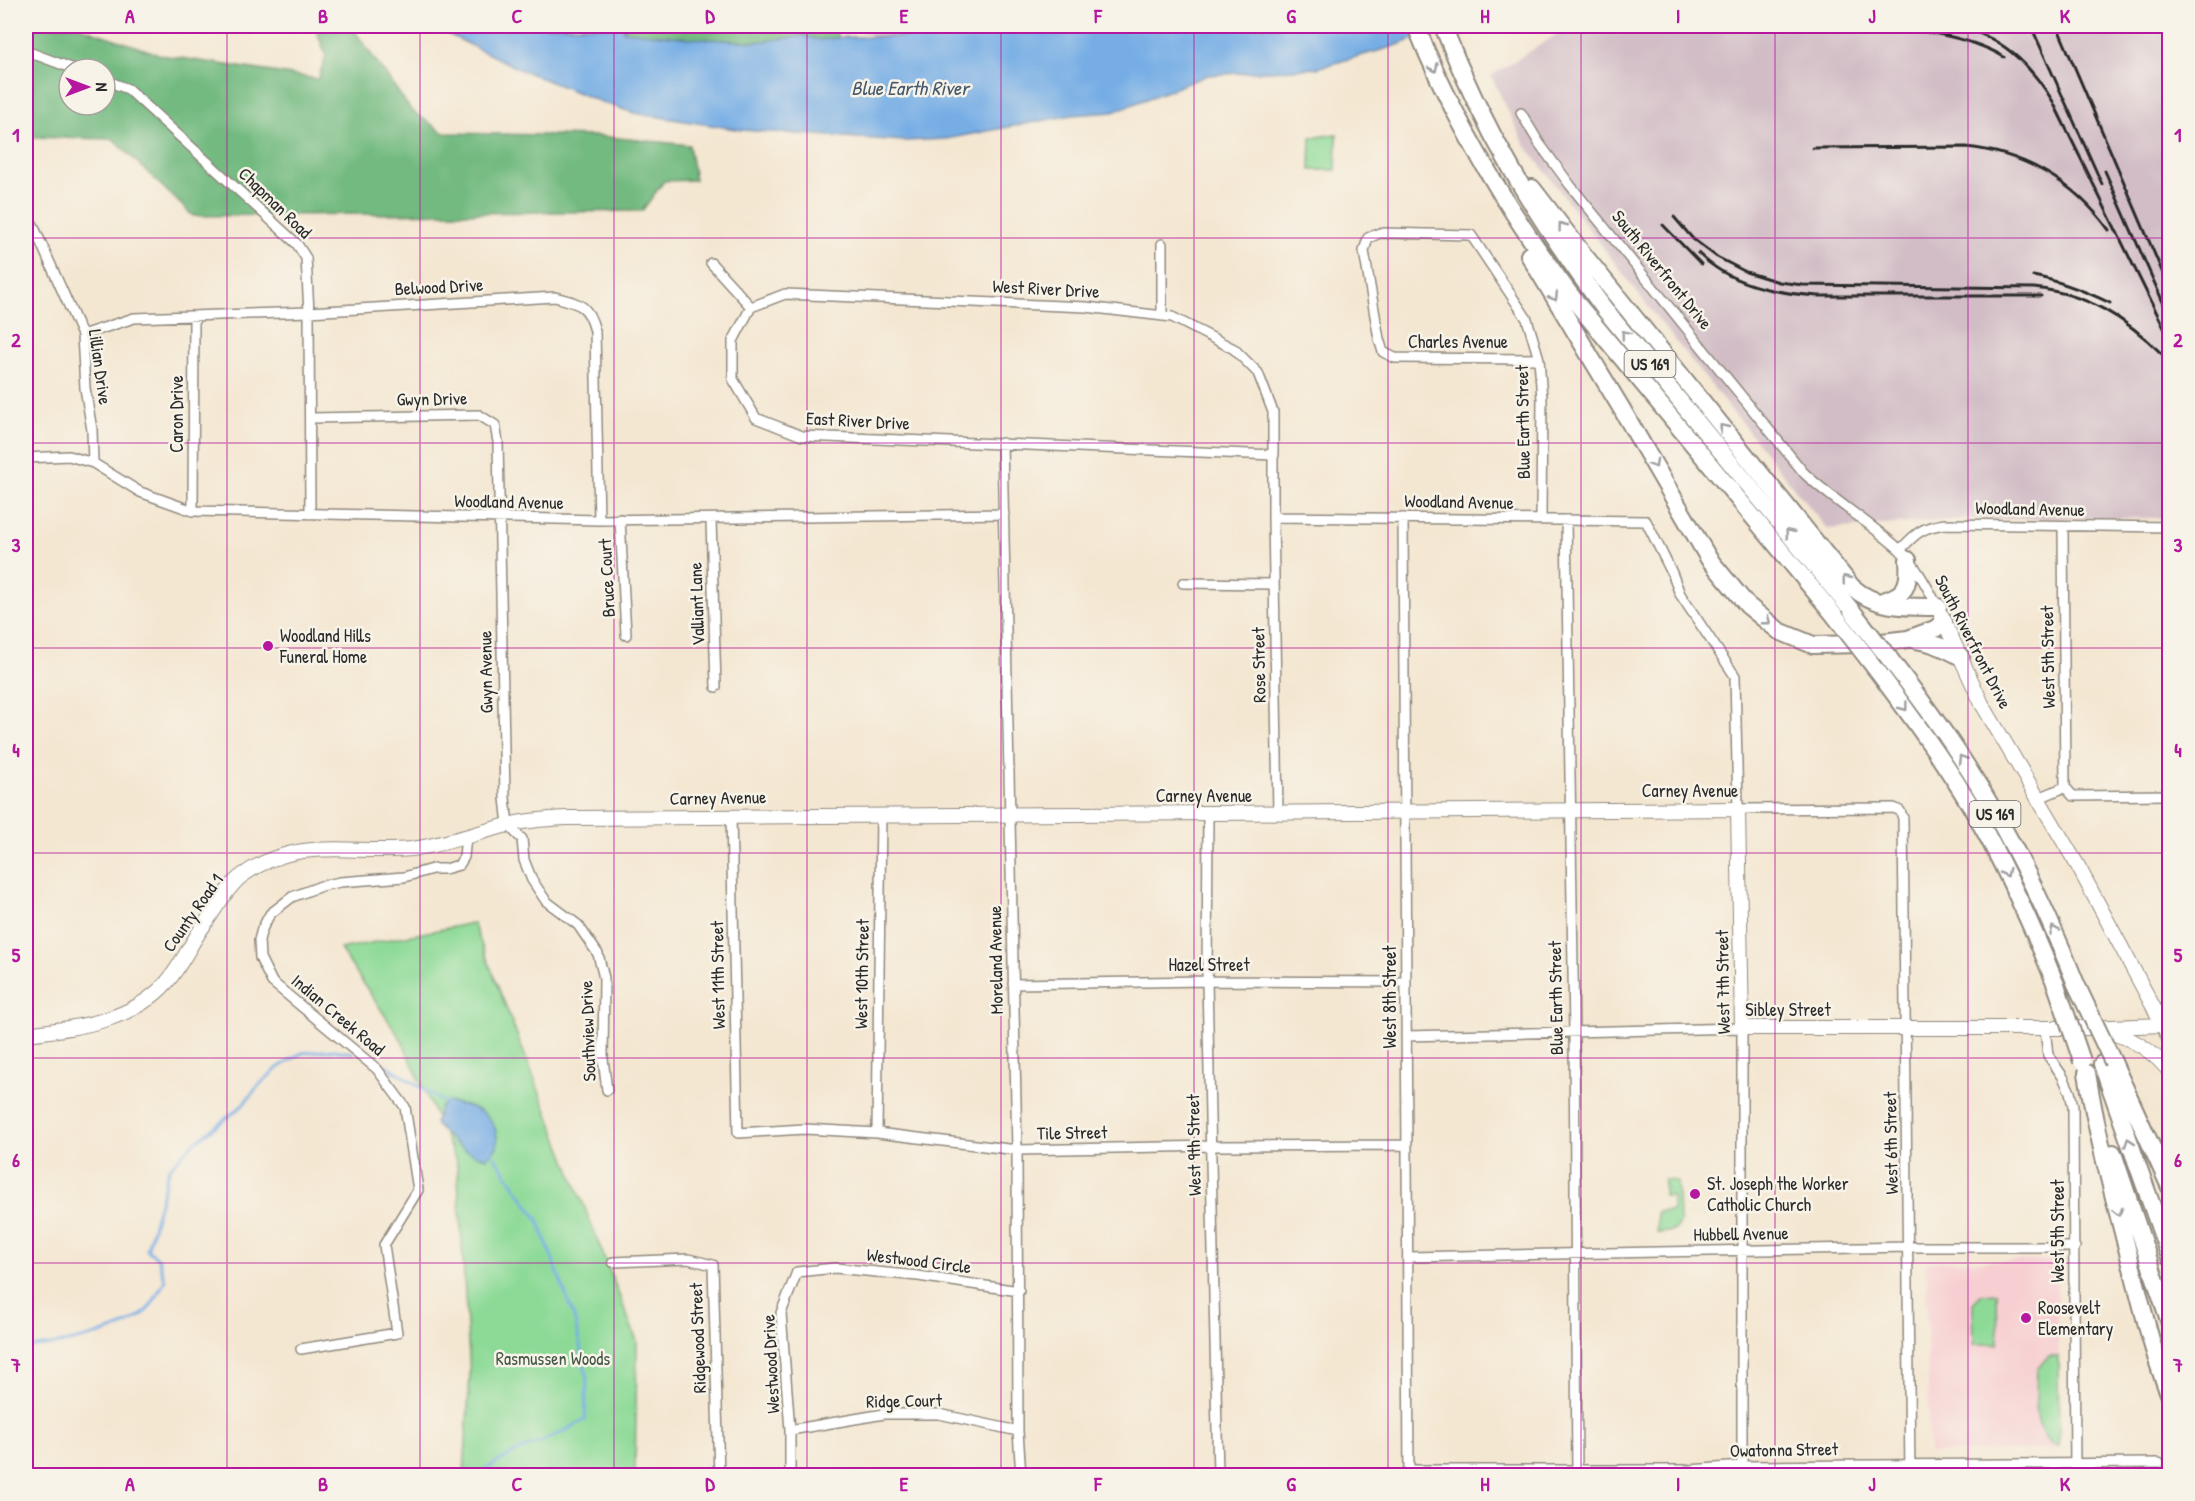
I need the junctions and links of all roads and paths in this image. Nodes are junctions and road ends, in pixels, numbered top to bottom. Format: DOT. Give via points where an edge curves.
graph roads {
  1 [pos="1416,26"];
  2 [pos="1443,26"];
  3 [pos="26,51"];
  4 [pos="57,63"];
  5 [pos="117,85"];
  6 [pos="1521,113"];
  7 [pos="1490,130"];
  8 [pos="1486,172"];
  9 [pos="26,216"];
  10 [pos="1471,235"];
  11 [pos="1162,244"];
  12 [pos="711,263"];
  13 [pos="751,307"];
  14 [pos="309,312"];
  15 [pos="194,316"];
  16 [pos="1162,316"];
  17 [pos="82,335"];
  18 [pos="1539,359"];
  19 [pos="310,418"];
  20 [pos="1002,443"];
  21 [pos="1274,455"];
  22 [pos="26,458"];
  23 [pos="93,463"];
  24 [pos="193,511"];
  25 [pos="310,514"];
  26 [pos="1004,514"];
  27 [pos="1273,517"];
  28 [pos="499,518"];
  29 [pos="1403,518"];
  30 [pos="620,519"];
  31 [pos="1541,519"];
  32 [pos="599,520"];
  33 [pos="711,520"];
  34 [pos="1566,520"];
  35 [pos="1646,521"];
  36 [pos="2063,527"];
  37 [pos="2169,527"];
  38 [pos="1904,555"];
  39 [pos="1182,583"];
  40 [pos="1274,584"];
  41 [pos="1878,603"];
  42 [pos="1941,614"];
  43 [pos="626,635"];
  44 [pos="1908,639"];
  45 [pos="1960,657"];
  46 [pos="716,687"];
  47 [pos="2065,787"];
  48 [pos="2169,795"];
  49 [pos="2039,798"];
  50 [pos="1570,809"];
  51 [pos="1738,809"];
  52 [pos="1900,811"];
  53 [pos="1405,812"];
  54 [pos="1278,813"];
  55 [pos="881,814"];
  56 [pos="1208,814"];
  57 [pos="1010,815"];
  58 [pos="731,816"];
  59 [pos="508,825"];
  60 [pos="466,836"];
  61 [pos="1207,981"];
  62 [pos="1406,982"];
  63 [pos="1013,984"];
  64 [pos="2166,1025"];
  65 [pos="1742,1028"];
  66 [pos="1907,1028"];
  67 [pos="2045,1028"];
  68 [pos="2086,1028"];
  69 [pos="1574,1032"];
  70 [pos="26,1034"];
  71 [pos="1406,1036"];
  72 [pos="2169,1041"];
  73 [pos="2108,1063"];
  74 [pos="2085,1067"];
  75 [pos="2169,1072"];
  76 [pos="607,1090"];
  77 [pos="738,1133"];
  78 [pos="877,1133"];
  79 [pos="1407,1144"];
  80 [pos="1212,1146"];
  81 [pos="1017,1150"];
  82 [pos="2169,1187"];
  83 [pos="2075,1246"];
  84 [pos="1909,1247"];
  85 [pos="1741,1250"];
  86 [pos="1574,1252"];
  87 [pos="1408,1257"];
  88 [pos="2169,1257"];
  89 [pos="613,1262"];
  90 [pos="816,1270"];
  91 [pos="1018,1291"];
  92 [pos="2169,1323"];
  93 [pos="301,1349"];
  94 [pos="2169,1396"];
  95 [pos="790,1430"];
  96 [pos="1018,1431"];
  97 [pos="2159,1462"];
  98 [pos="2075,1464"];
  99 [pos="1910,1465"];
  100 [pos="1742,1466"];
  101 [pos="1577,1472"];
  102 [pos="1664,1472"];
  103 [pos="1409,1473"];
  104 [pos="719,1476"];
  105 [pos="790,1476"];
  106 [pos="1021,1476"];
  107 [pos="1218,1476"];
  108 [pos="1910,1476"];
  109 [pos="2075,1476"];
  1 -- 8 [label="highway, US 169, one-way"];
  2 -- 7 [label="highway, US 169"];
  3 -- 4 [label="street"];
  5 -- 14 [label="street, Chapman Road" via="128,89 297,244 306,258"];
  6 -- 38 [label="street, South Riverfront Drive" via="1570,185 1804,473"];
  41 -- 7 [label="highway, one-way" via="1852,587 1583,254"];
  73 -- 7 [label="highway, US 169, one-way, bridge" via="2034,885 1957,751 1852,611 1606,311 1537,214"];
  8 -- 44 [label="highway, one-way" via="1521,243 1709,559 1747,605 1779,631 1813,645"];
  8 -- 74 [label="highway, US 169, one-way, bridge" via="1578,305 1835,616 1910,714 1970,804 2015,891 2056,985"];
  9 -- 17 [label="street, Lillian Drive" via="34,225"];
  10 -- 18 [label="street, Blue Earth Street" via="1527,319"];
  10 -- 18 [label="street, Charles Avenue" via="1380,233 1368,238 1364,251 1383,352 1395,358"];
  11 -- 16 [label="street"];
  12 -- 13 [label="street"];
  13 -- 16 [label="street, West River Drive" via="785,294 1086,307"];
  13 -- 20 [label="street, East River Drive" via="732,341 733,379 756,418 802,436"];
  14 -- 15 [label="street, Belwood Drive"];
  14 -- 19 [label="street, Chapman Road"];
  14 -- 32 [label="street, Belwood Drive" via="555,297 579,304 591,315 595,332"];
  15 -- 17 [label="street, Belwood Drive" via="134,318"];
  15 -- 24 [label="street, Caron Drive"];
  16 -- 21 [label="street, West River Drive" via="1172,317 1234,349 1258,373 1273,412"];
  17 -- 23 [label="street, Lillian Drive"];
  18 -- 31 [label="street, Blue Earth Street"];
  19 -- 25 [label="street, Chapman Road"];
  19 -- 28 [label="street, Gwyn Drive" via="479,415 495,425"];
  20 -- 21 [label="street"];
  20 -- 26 [label="street, Moreland Avenue"];
  21 -- 27 [label="street, West River Drive"];
  22 -- 23 [label="street, Woodland Avenue" via="69,456"];
  23 -- 24 [label="street, Woodland Avenue" via="140,492"];
  24 -- 25 [label="street, Woodland Avenue"];
  25 -- 28 [label="street, Woodland Avenue"];
  26 -- 33 [label="street, Woodland Avenue"];
  26 -- 57 [label="street, Moreland Avenue"];
  27 -- 29 [label="street, Woodland Avenue"];
  27 -- 40 [label="street, Rose Street"];
  28 -- 32 [label="street, Woodland Avenue"];
  28 -- 59 [label="street, Gwyn Avenue"];
  29 -- 31 [label="street, Woodland Avenue"];
  29 -- 53 [label="street, West 8th Street"];
  30 -- 32 [label="street, Woodland Avenue"];
  30 -- 33 [label="street, Woodland Avenue"];
  30 -- 43 [label="street, Bruce Court"];
  31 -- 34 [label="street, Woodland Avenue"];
  33 -- 46 [label="street, Valliant Lane"];
  34 -- 35 [label="street, Woodland Avenue"];
  34 -- 50 [label="street, Blue Earth Street"];
  35 -- 51 [label="street, West 7th Street" via="1680,594 1735,676"];
  36 -- 37 [label="street, Woodland Avenue"];
  36 -- 38 [label="street, Woodland Avenue" via="1930,526 1920,530"];
  36 -- 47 [label="street, West 5th Street"];
  38 -- 41 [label="highway" via="1910,576 1906,587 1901,595"];
  38 -- 42 [label="street, South Riverfront Drive"];
  39 -- 40 [label="street"];
  40 -- 54 [label="street, Rose Street"];
  41 -- 42 [label="highway"];
  42 -- 44 [label="highway" via="1935,629"];
  42 -- 45 [label="main road, South Riverfront Drive"];
  44 -- 45 [label="highway" via="1931,642"];
  45 -- 49 [label="main road, South Riverfront Drive" via="1982,704"];
  47 -- 48 [label="street" via="2073,796"];
  47 -- 49 [label="street"];
  49 -- 64 [label="main road, South Riverfront Drive"];
  50 -- 51 [label="main road, Carney Avenue"];
  50 -- 53 [label="main road, Carney Avenue"];
  50 -- 69 [label="street, Blue Earth Street"];
  51 -- 52 [label="street, Carney Avenue"];
  51 -- 65 [label="main road, West 7th Street"];
  52 -- 66 [label="street, West 6th Street"];
  53 -- 54 [label="main road, Carney Avenue"];
  53 -- 62 [label="street, West 8th Street"];
  54 -- 56 [label="main road, Carney Avenue"];
  55 -- 57 [label="main road, Carney Avenue"];
  55 -- 58 [label="main road, Carney Avenue"];
  55 -- 78 [label="street, West 10th Street"];
  56 -- 57 [label="main road, Carney Avenue"];
  56 -- 61 [label="street, West 9th Street"];
  57 -- 63 [label="street, Moreland Avenue"];
  58 -- 59 [label="main road, Carney Avenue" via="535,819"];
  58 -- 77 [label="street, West 11th Street"];
  59 -- 60 [label="main road, County Road 1"];
  59 -- 76 [label="street, Southview Drive" via="522,839 524,860 546,901 578,925 598,954 604,978 603,1059"];
  60 -- 70 [label="main road, County Road 1" via="410,849 305,850 264,863 242,876 165,983 141,1003 117,1016 75,1028"];
  60 -- 93 [label="street, Indian Creek Road" via="465,857 459,865 404,877 340,882 292,897 270,914 258,940 260,958 272,982 377,1069 405,1107 418,1190 384,1245 397,1334"];
  61 -- 62 [label="street, Hazel Street"];
  61 -- 63 [label="street, Hazel Street"];
  61 -- 80 [label="street, West 9th Street"];
  62 -- 71 [label="street, West 8th Street"];
  63 -- 81 [label="street, Moreland Avenue"];
  64 -- 68 [label="main road, Sibley Street"];
  64 -- 72 [label="main road, South Riverfront Drive"];
  65 -- 66 [label="main road, Sibley Street"];
  65 -- 69 [label="street, Sibley Street"];
  65 -- 85 [label="street, West 7th Street"];
  66 -- 67 [label="main road, Sibley Street"];
  66 -- 84 [label="street, West 6th Street"];
  67 -- 68 [label="main road, Sibley Street"];
  67 -- 83 [label="street, West 5th Street" via="2048,1055 2070,1092 2073,1107"];
  68 -- 75 [label="main road" via="2121,1035 2144,1047"];
  69 -- 71 [label="street, Sibley Street"];
  69 -- 86 [label="street, Blue Earth Street"];
  71 -- 79 [label="street, West 8th Street"];
  73 -- 82 [label="highway"];
  88 -- 73 [label="highway, US 169, one-way"];
  74 -- 92 [label="highway, US 169"];
  74 -- 94 [label="highway, one-way" via="2096,1126"];
  77 -- 78 [label="street, Tile Street" via="805,1129"];
  78 -- 81 [label="street, Tile Street"];
  79 -- 80 [label="street, Tile Street"];
  79 -- 87 [label="street, West 8th Street"];
  80 -- 81 [label="street, Tile Street"];
  80 -- 107 [label="street, West 9th Street"];
  81 -- 91 [label="street, Moreland Avenue"];
  83 -- 84 [label="street, Hubbell Avenue"];
  83 -- 98 [label="street, West 5th Street"];
  84 -- 85 [label="street, Hubbell Avenue"];
  84 -- 99 [label="street, West 6th Street"];
  85 -- 86 [label="street, Hubbell Avenue"];
  85 -- 100 [label="street, West 7th Street"];
  86 -- 87 [label="street, Hubbell Avenue"];
  86 -- 101 [label="street, Blue Earth Street"];
  87 -- 103 [label="street, West 8th Street"];
  89 -- 104 [label="street, Ridgewood Street" via="688,1259 713,1265"];
  90 -- 91 [label="street, Westwood Circle" via="836,1268 918,1276"];
  90 -- 95 [label="street, Westwood Drive" via="797,1272 781,1313"];
  91 -- 96 [label="street, Moreland Avenue"];
  95 -- 96 [label="street, Ridge Court" via="884,1414 939,1414"];
  95 -- 105 [label="street, Westwood Drive"];
  96 -- 106 [label="street, Moreland Avenue"];
  97 -- 98 [label="street, Owatonna Street"];
  98 -- 99 [label="street, Owatonna Street"];
  98 -- 109 [label="street, West 5th Street"];
  99 -- 100 [label="street, Owatonna Street"];
  99 -- 108 [label="street, West 6th Street"];
  100 -- 102 [label="street, Owatonna Street"];
  101 -- 102 [label="street, Owatonna Street"];
  101 -- 103 [label="street, Owatonna Street"];
}
